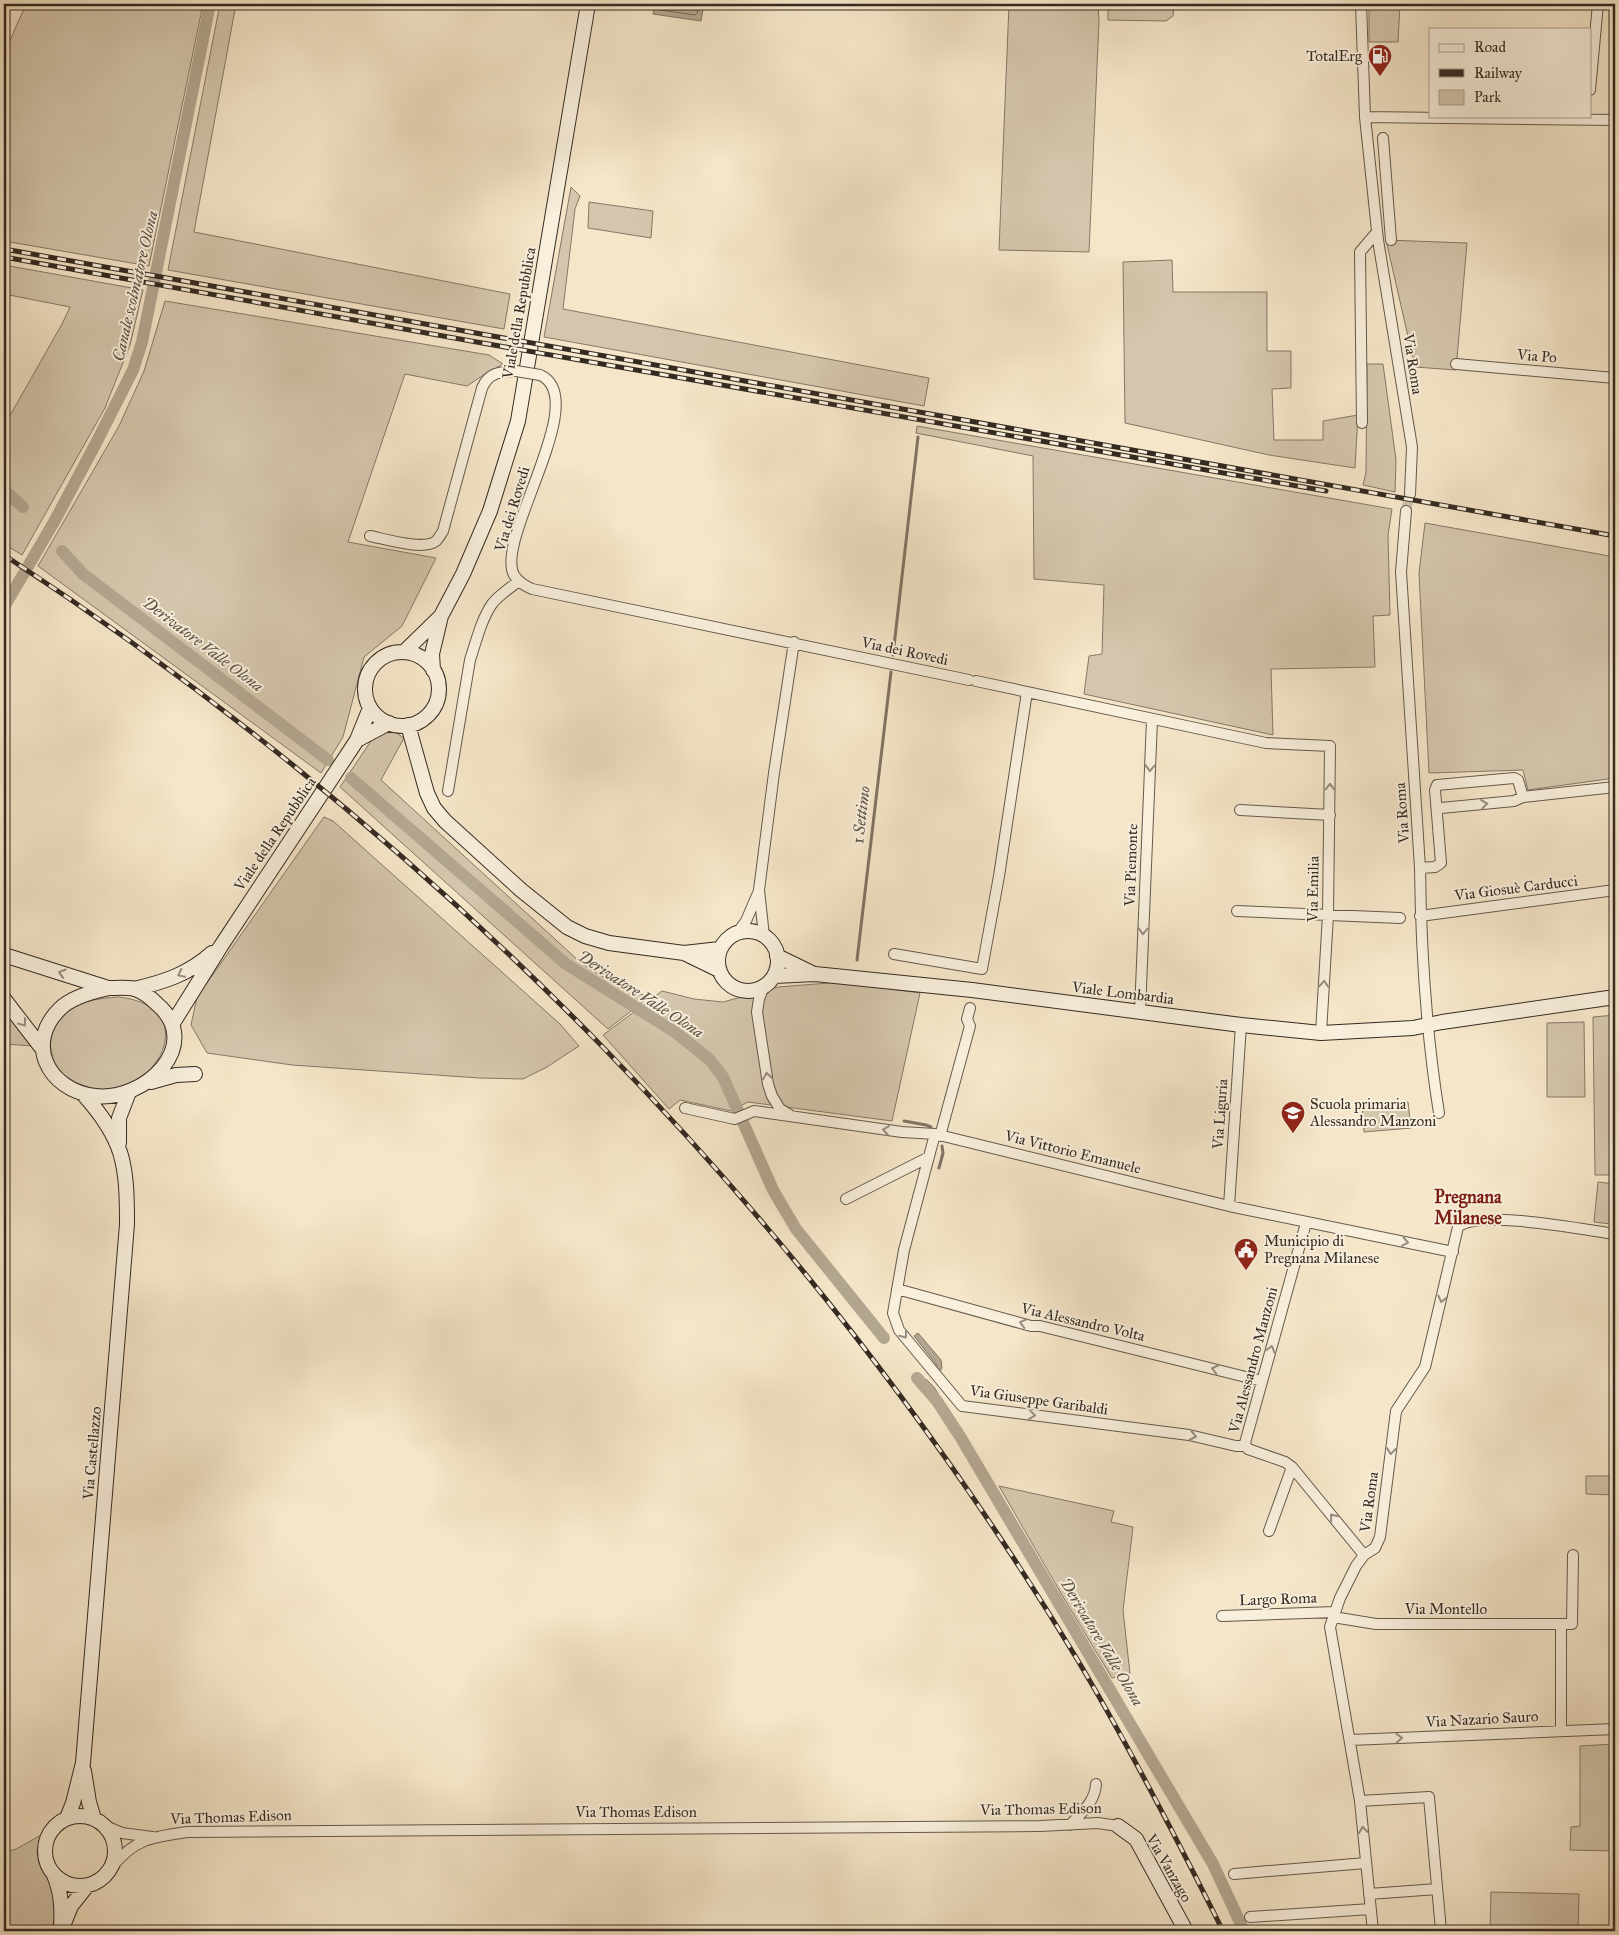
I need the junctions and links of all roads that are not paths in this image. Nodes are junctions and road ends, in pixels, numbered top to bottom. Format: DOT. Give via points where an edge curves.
graph roads {
  1 [pos="588,4"];
  2 [pos="1362,4"];
  3 [pos="1598,4"];
  4 [pos="1592,68"];
  5 [pos="1365,118"];
  6 [pos="1588,118"];
  7 [pos="1615,120"];
  8 [pos="1383,138"];
  9 [pos="1388,199"];
  10 [pos="1374,202"];
  11 [pos="1377,236"];
  12 [pos="1391,240"];
  13 [pos="1456,364"];
  14 [pos="1615,378"];
  15 [pos="1362,423"];
  16 [pos="1410,494"];
  17 [pos="1406,511"];
  18 [pos="370,536"];
  19 [pos="519,581"];
  20 [pos="441,616"];
  21 [pos="794,642"];
  22 [pos="404,652"];
  23 [pos="434,670"];
  24 [pos="1027,692"];
  25 [pos="370,708"];
  26 [pos="428,715"];
  27 [pos="1152,720"];
  28 [pos="389,723"];
  29 [pos="408,725"];
  30 [pos="357,740"];
  31 [pos="415,745"];
  32 [pos="1330,746"];
  33 [pos="1615,787"];
  34 [pos="448,791"];
  35 [pos="1523,798"];
  36 [pos="1240,810"];
  37 [pos="1437,811"];
  38 [pos="1330,815"];
  39 [pos="1420,868"];
  40 [pos="759,890"];
  41 [pos="1615,890"];
  42 [pos="1237,911"];
  43 [pos="1328,915"];
  44 [pos="1420,916"];
  45 [pos="1400,918"];
  46 [pos="738,932"];
  47 [pos="764,936"];
  48 [pos="221,946"];
  49 [pos="720,949"];
  50 [pos="684,952"];
  51 [pos="894,954"];
  52 [pos="4,955"];
  53 [pos="778,956"];
  54 [pos="719,970"];
  55 [pos="815,974"];
  56 [pos="769,981"];
  57 [pos="109,988"];
  58 [pos="134,989"];
  59 [pos="1615,996"];
  60 [pos="4,999"];
  61 [pos="970,1008"];
  62 [pos="1140,1012"];
  63 [pos="173,1023"];
  64 [pos="1241,1025"];
  65 [pos="1428,1026"];
  66 [pos="1321,1033"];
  67 [pos="42,1047"];
  68 [pos="195,1074"];
  69 [pos="135,1089"];
  70 [pos="82,1094"];
  71 [pos="684,1108"];
  72 [pos="1439,1113"];
  73 [pos="791,1116"];
  74 [pos="938,1135"];
  75 [pos="119,1147"];
  76 [pos="929,1157"];
  77 [pos="846,1199"];
  78 [pos="1229,1206"];
  79 [pos="1306,1223"];
  80 [pos="1615,1234"];
  81 [pos="1453,1252"];
  82 [pos="896,1289"];
  83 [pos="1262,1381"];
  84 [pos="1246,1446"];
  85 [pos="1292,1467"];
  86 [pos="1269,1530"];
  87 [pos="1364,1555"];
  88 [pos="1573,1555"];
  89 [pos="1334,1615"];
  90 [pos="1222,1616"];
  91 [pos="1561,1624"];
  92 [pos="1615,1729"];
  93 [pos="1561,1730"];
  94 [pos="1350,1740"];
  95 [pos="83,1763"];
  96 [pos="1096,1784"];
  97 [pos="1360,1801"];
  98 [pos="67,1818"];
  99 [pos="100,1822"];
  100 [pos="1070,1825"];
  101 [pos="1118,1826"];
  102 [pos="155,1837"];
  103 [pos="1366,1863"];
  104 [pos="112,1867"];
  105 [pos="53,1874"];
  106 [pos="1234,1874"];
  107 [pos="87,1886"];
  108 [pos="1437,1889"];
  109 [pos="1369,1894"];
  110 [pos="1370,1909"];
  111 [pos="1250,1917"];
  112 [pos="61,1931"];
  113 [pos="1186,1931"];
  114 [pos="1373,1931"];
  115 [pos="1441,1931"];
  1 -- 20 [label="street, Viale della Repubblica" via="518,421 487,520"];
  2 -- 5 [label="street, Via Roma"];
  3 -- 4 [label="street"];
  5 -- 6 [label="street"];
  5 -- 10 [label="street, Via Roma"];
  6 -- 7 [label="street"];
  8 -- 9 [label="street"];
  9 -- 10 [label="street"];
  9 -- 12 [label="street"];
  10 -- 11 [label="street, Via Roma"];
  11 -- 15 [label="street" via="1360,252"];
  11 -- 16 [label="street, Via Roma" via="1412,447"];
  13 -- 14 [label="street, Via Po"];
  17 -- 39 [label="street, Via Roma" via="1401,572"];
  18 -- 19 [label="street, Via dei Rovedi, bridge" via="416,545 436,542 443,531 486,380 501,372 540,375 550,382 557,400 550,439 513,548 512,569"];
  19 -- 21 [label="street, Via dei Rovedi" via="532,589"];
  19 -- 34 [label="street" via="493,603 474,648"];
  20 -- 22 [label="street, Viale della Repubblica"];
  20 -- 23 [label="street, Viale della Repubblica" via="432,654"];
  21 -- 24 [label="street, Via dei Rovedi"];
  21 -- 40 [label="street"];
  22 -- 23 [label="street" via="420,657"];
  22 -- 25 [label="street" via="385,656 368,673 365,685"];
  23 -- 26 [label="street" via="439,687 437,700"];
  24 -- 27 [label="street, Via dei Rovedi"];
  24 -- 51 [label="street" via="982,969"];
  25 -- 28 [label="street"];
  25 -- 30 [label="street, Viale della Repubblica"];
  26 -- 29 [label="street"];
  26 -- 31 [label="street"];
  27 -- 32 [label="street, Via dei Rovedi" via="1266,743"];
  27 -- 62 [label="street, Via Piemonte, one-way"];
  28 -- 29 [label="street"];
  28 -- 30 [label="street, Viale della Repubblica"];
  29 -- 31 [label="street"];
  30 -- 48 [label="street, Viale della Repubblica"];
  31 -- 50 [label="street" via="434,808 514,884 567,928 609,943"];
  38 -- 32 [label="street, Via Emilia, one-way"];
  33 -- 35 [label="street"];
  37 -- 35 [label="street, one-way"];
  35 -- 37 [label="street" via="1518,780 1514,778 1442,784 1435,790"];
  36 -- 38 [label="street"];
  37 -- 39 [label="street" via="1440,863 1435,867"];
  38 -- 43 [label="street, Via Emilia"];
  39 -- 44 [label="street, Via Roma"];
  40 -- 46 [label="street"];
  40 -- 47 [label="street"];
  41 -- 44 [label="street, Via Giosuè Carducci"];
  42 -- 43 [label="street"];
  43 -- 45 [label="street"];
  66 -- 43 [label="street, Via Emilia, one-way"];
  44 -- 65 [label="street, Via Roma"];
  46 -- 47 [label="street" via="751,931"];
  46 -- 49 [label="street"];
  47 -- 53 [label="street"];
  48 -- 58 [label="street, Viale della Repubblica, one-way" via="184,973"];
  48 -- 63 [label="street, Viale della Repubblica"];
  49 -- 50 [label="street"];
  49 -- 54 [label="street"];
  50 -- 54 [label="street"];
  57 -- 52 [label="street, one-way"];
  53 -- 55 [label="street, Viale Lombardia"];
  53 -- 56 [label="street"];
  54 -- 56 [label="street" via="732,987 743,990 754,990"];
  55 -- 56 [label="street, Viale Lombardia"];
  55 -- 62 [label="street, Viale Lombardia"];
  73 -- 56 [label="street, one-way" via="780,1109 768,1084 757,1012 759,999"];
  57 -- 58 [label="street"];
  57 -- 67 [label="street" via="79,997 61,1008 46,1031"];
  58 -- 63 [label="street" via="150,997"];
  59 -- 65 [label="street, Viale Lombardia"];
  60 -- 67 [label="street, one-way"];
  61 -- 74 [label="street, Via Giuseppe Garibaldi" via="967,1019 970,1026"];
  62 -- 64 [label="street, Viale Lombardia"];
  63 -- 69 [label="street" via="173,1045 168,1060 156,1075"];
  64 -- 66 [label="street, Viale Lombardia"];
  64 -- 78 [label="street, Via Liguria"];
  65 -- 66 [label="street, Viale Lombardia"];
  65 -- 72 [label="street, Via Roma"];
  67 -- 70 [label="street" via="45,1060 56,1078"];
  68 -- 69 [label="street" via="161,1078"];
  69 -- 70 [label="street" via="97,1096"];
  69 -- 75 [label="street, Via Castellazzo" via="120,1118"];
  70 -- 75 [label="street, Via Castellazzo" via="101,1114"];
  71 -- 73 [label="street, Via Vittorio Emanuele" via="735,1118 754,1111"];
  74 -- 73 [label="street, Via Vittorio Emanuele, one-way"];
  74 -- 76 [label="street, Via Giuseppe Garibaldi"];
  74 -- 78 [label="street, Via Vittorio Emanuele"];
  75 -- 95 [label="street, Via Castellazzo" via="126,1177 127,1224"];
  76 -- 77 [label="street"];
  76 -- 82 [label="street, Via Giuseppe Garibaldi"];
  78 -- 79 [label="street, Via Vittorio Emanuele"];
  79 -- 81 [label="street, Via Vittorio Emanuele, one-way"];
  83 -- 79 [label="street, Via Alessandro Manzoni, one-way"];
  80 -- 81 [label="street, Via Roma" via="1490,1219 1458,1226"];
  81 -- 87 [label="street, Via Roma, one-way" via="1425,1367 1396,1411 1380,1537 1375,1548"];
  83 -- 82 [label="street, Via Alessandro Volta, one-way" via="1031,1326"];
  82 -- 84 [label="street, Via Giuseppe Garibaldi, one-way" via="895,1322 962,1406 1189,1435"];
  83 -- 84 [label="street, Via Alessandro Manzoni"];
  84 -- 85 [label="street, Via Giuseppe Garibaldi"];
  85 -- 86 [label="street"];
  87 -- 85 [label="street, Via Giuseppe Garibaldi, one-way"];
  87 -- 89 [label="street, Via Roma"];
  88 -- 91 [label="street" via="1572,1624"];
  89 -- 90 [label="street, Largo Roma"];
  89 -- 91 [label="street, Via Montello" via="1376,1624"];
  89 -- 94 [label="street, Via Roma" via="1331,1635"];
  91 -- 93 [label="street"];
  92 -- 93 [label="street, Via Nazario Sauro"];
  94 -- 93 [label="street, Via Nazario Sauro, one-way"];
  94 -- 97 [label="street, Via Roma"];
  95 -- 98 [label="street"];
  95 -- 99 [label="street" via="89,1802"];
  96 -- 100 [label="street" via="1090,1803"];
  103 -- 97 [label="street, Via Roma, one-way"];
  97 -- 108 [label="street" via="1429,1797"];
  98 -- 99 [label="street" via="81,1816"];
  98 -- 105 [label="street" via="54,1828 46,1842 46,1859"];
  99 -- 102 [label="street, Via Thomas Edison" via="136,1836"];
  99 -- 104 [label="street" via="112,1835 116,1846"];
  100 -- 101 [label="street, Via Thomas Edison" via="1098,1823"];
  100 -- 102 [label="street, Via Thomas Edison" via="188,1832"];
  101 -- 113 [label="street, Via Vanzago" via="1136,1839"];
  102 -- 104 [label="street, Via Thomas Edison" via="134,1845"];
  103 -- 106 [label="street"];
  103 -- 109 [label="street, Via Roma"];
  104 -- 107 [label="street" via="102,1880"];
  105 -- 107 [label="street" via="68,1885"];
  105 -- 112 [label="street" via="62,1906"];
  107 -- 112 [label="street" via="71,1906"];
  108 -- 109 [label="street"];
  108 -- 115 [label="street"];
  109 -- 110 [label="street, Via Roma"];
  110 -- 111 [label="street"];
  110 -- 114 [label="street, Via Roma"];
}
